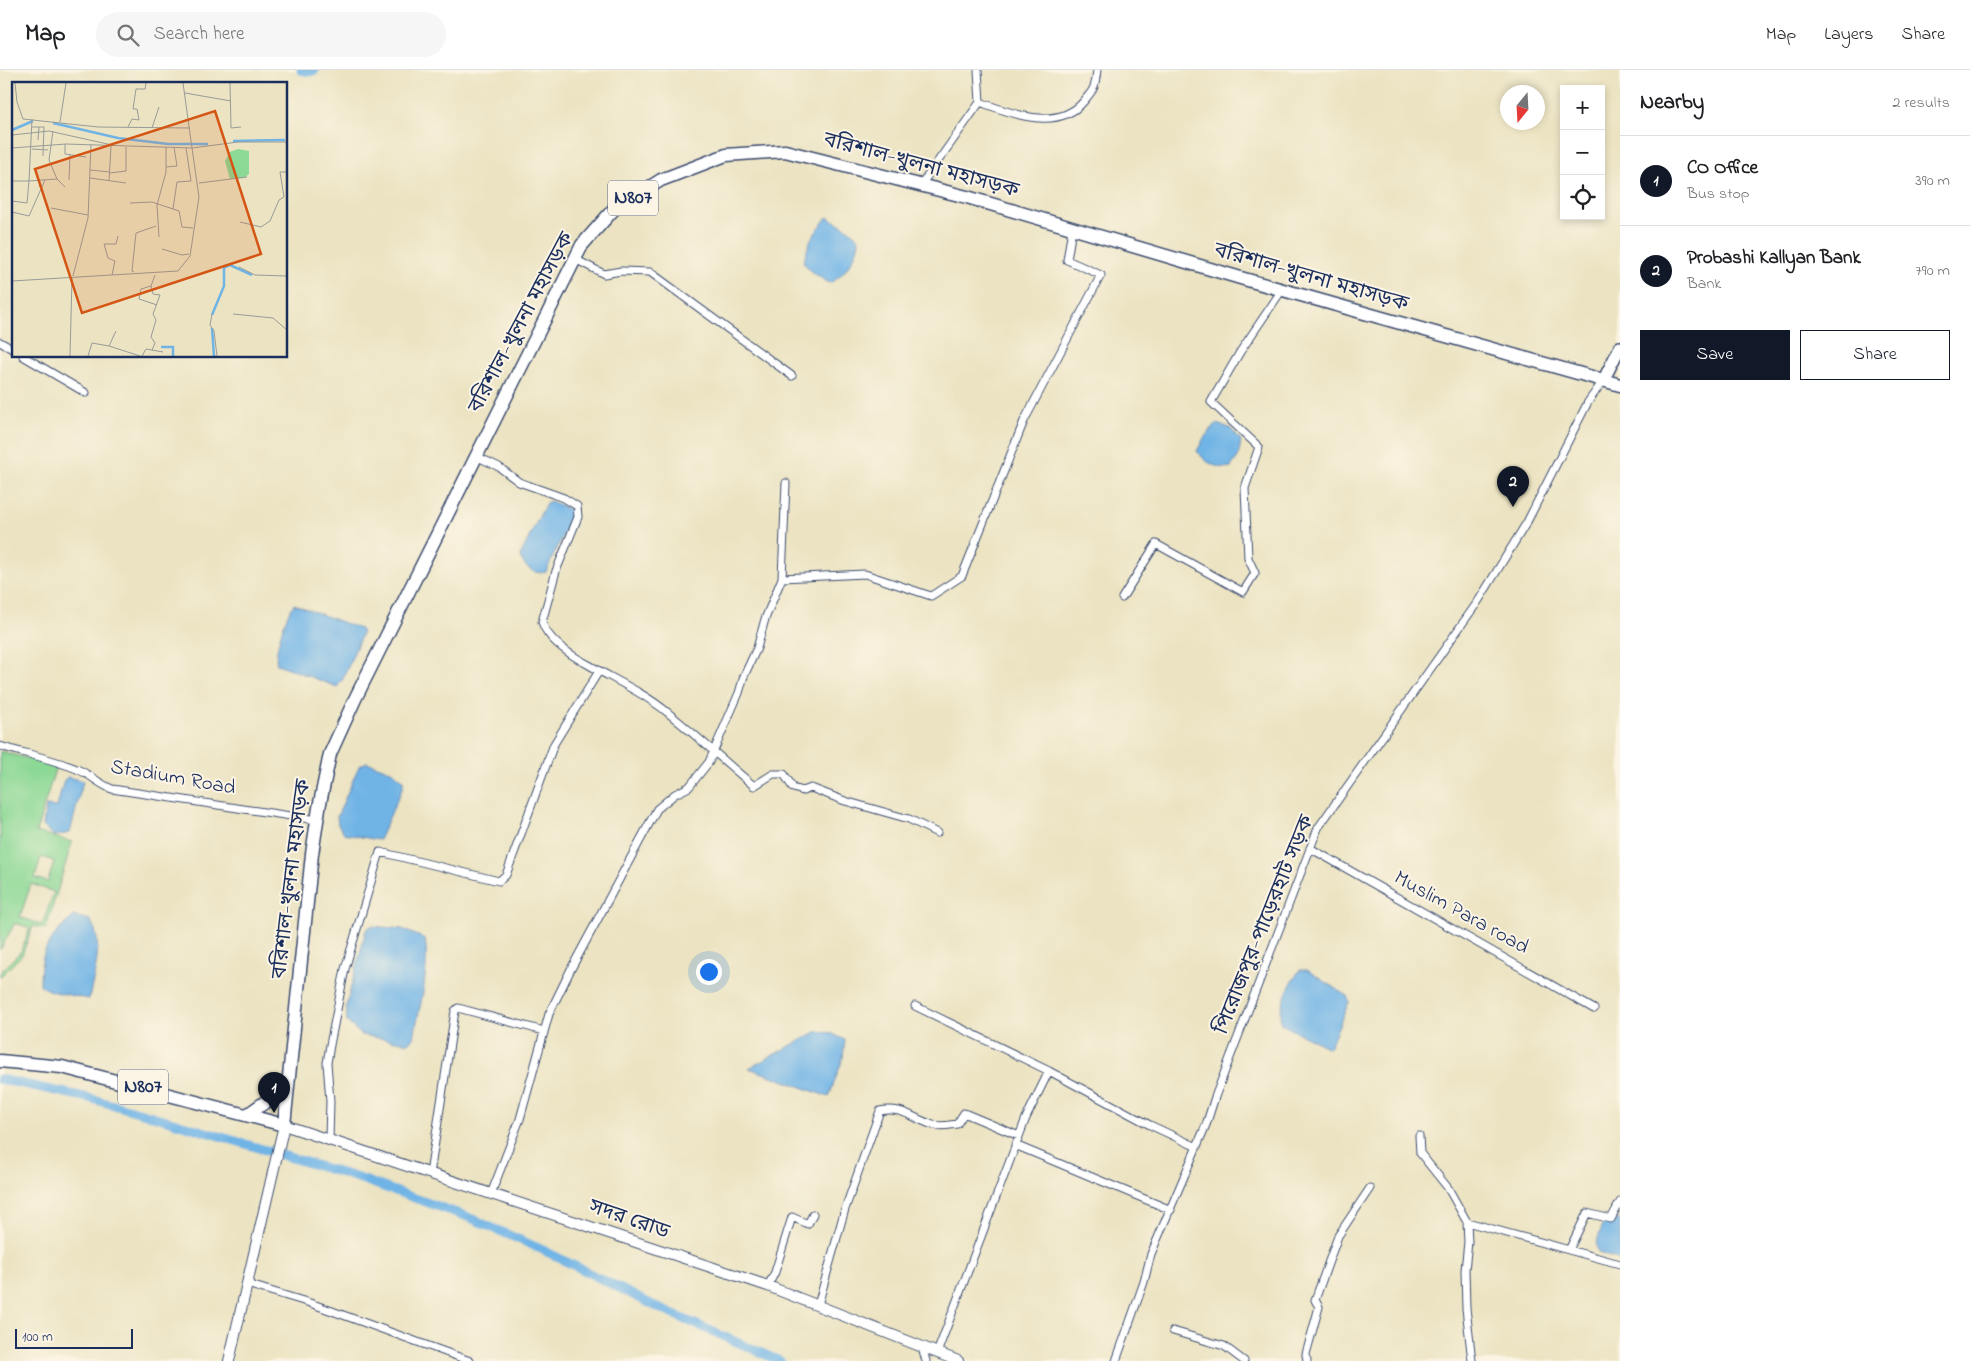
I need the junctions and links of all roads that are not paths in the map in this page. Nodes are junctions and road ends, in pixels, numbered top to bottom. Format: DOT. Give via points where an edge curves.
graph roads {
  1 [pos="978,70"];
  2 [pos="1097,70"];
  3 [pos="980,102"];
  4 [pos="921,185"];
  5 [pos="1072,229"];
  6 [pos="575,259"];
  7 [pos="1282,290"];
  8 [pos="0,342"];
  9 [pos="1620,347"];
  10 [pos="12,349"];
  11 [pos="26,358"];
  12 [pos="792,376"];
  13 [pos="1603,381"];
  14 [pos="1620,385"];
  15 [pos="86,394"];
  16 [pos="476,456"];
  17 [pos="786,483"];
  18 [pos="782,578"];
  19 [pos="1122,598"];
  20 [pos="599,671"];
  21 [pos="0,746"];
  22 [pos="715,751"];
  23 [pos="317,820"];
  24 [pos="937,833"];
  25 [pos="1310,848"];
  26 [pos="915,1006"];
  27 [pos="1594,1009"];
  28 [pos="544,1031"];
  29 [pos="0,1061"];
  30 [pos="1049,1071"];
  31 [pos="290,1078"];
  32 [pos="247,1114"];
  33 [pos="284,1125"];
  34 [pos="1019,1136"];
  35 [pos="1420,1136"];
  36 [pos="328,1140"];
  37 [pos="1015,1145"];
  38 [pos="1196,1147"];
  39 [pos="430,1174"];
  40 [pos="1370,1188"];
  41 [pos="492,1194"];
  42 [pos="1620,1202"];
  43 [pos="1171,1210"];
  44 [pos="813,1214"];
  45 [pos="1467,1222"];
  46 [pos="1569,1250"];
  47 [pos="1620,1264"];
  48 [pos="247,1284"];
  49 [pos="768,1286"];
  50 [pos="818,1305"];
  51 [pos="1173,1331"];
  52 [pos="922,1347"];
  53 [pos="937,1353"];
  54 [pos="229,1361"];
  55 [pos="470,1361"];
  56 [pos="926,1361"];
  57 [pos="958,1361"];
  58 [pos="1116,1361"];
  59 [pos="1244,1361"];
  60 [pos="1307,1361"];
  61 [pos="1472,1361"];
  1 -- 3 [label="street"];
  2 -- 3 [label="street" via="1093,90 1075,112 1062,116 1027,116"];
  3 -- 4 [label="street"];
  4 -- 5 [label="highway, বরিশাল-খুলনা মহাসড়ক / N807"];
  4 -- 6 [label="highway, বরিশাল-খুলনা মহাসড়ক / N807" via="786,151 726,155 661,180 614,210 582,245"];
  5 -- 7 [label="highway, বরিশাল-খুলনা মহাসড়ক / N807"];
  5 -- 18 [label="street" via="1067,260 1101,275 1024,422 962,576 931,596 865,574"];
  6 -- 12 [label="street" via="604,274 650,272"];
  6 -- 16 [label="highway, বরিশাল-খুলনা মহাসড়ক / N807"];
  7 -- 13 [label="highway, বরিশাল-খুলনা মহাসড়ক / N807"];
  7 -- 19 [label="street" via="1211,402 1259,446 1245,488 1248,558 1255,573 1243,592 1156,544"];
  8 -- 10 [label="street"];
  9 -- 13 [label="main road"];
  11 -- 15 [label="street"];
  13 -- 14 [label="highway, বরিশাল-খুলনা মহাসড়ক / N807"];
  13 -- 25 [label="street, পিরোজপুর-পাড়েরহাট সড়ক" via="1588,402 1527,522 1479,600 1318,828"];
  16 -- 20 [label="street" via="519,482 578,506 578,517 556,571 542,622 557,642"];
  16 -- 23 [label="highway, বরিশাল-খুলনা মহাসড়ক / N807" via="330,754"];
  17 -- 18 [label="street"];
  18 -- 22 [label="street" via="765,619 758,648"];
  20 -- 22 [label="street" via="642,694"];
  20 -- 36 [label="street" via="554,744 506,875 499,881 380,852 345,969 330,1045"];
  21 -- 23 [label="street, Stadium Road" via="74,768 112,789"];
  22 -- 24 [label="street" via="754,786 773,774 784,774 798,790 811,788 909,819"];
  22 -- 28 [label="street" via="689,787 657,809 558,993"];
  23 -- 31 [label="highway, বরিশাল-খুলনা মহাসড়ক / N807"];
  25 -- 27 [label="street, Muslim Para road"];
  25 -- 38 [label="street, পিরোজপুর-পাড়েরহাট সড়ক"];
  26 -- 30 [label="street"];
  28 -- 39 [label="street" via="458,1008 455,1010"];
  28 -- 41 [label="street" via="520,1119"];
  29 -- 32 [label="highway, N807" via="62,1067"];
  30 -- 34 [label="street"];
  30 -- 38 [label="street"];
  31 -- 32 [label="highway" via="268,1100"];
  31 -- 33 [label="highway, বরিশাল-খুলনা মহাসড়ক / N807"];
  32 -- 33 [label="highway, N807"];
  33 -- 36 [label="street, সদর রোড"];
  33 -- 48 [label="street"];
  34 -- 37 [label="street"];
  34 -- 50 [label="street" via="964,1113 957,1124 935,1125 902,1111 880,1111 846,1209"];
  35 -- 45 [label="street" via="1420,1153 1448,1188"];
  36 -- 39 [label="street, সদর রোড"];
  37 -- 43 [label="street"];
  37 -- 53 [label="street"];
  38 -- 43 [label="street, পিরোজপুর-পাড়েরহাট সড়ক"];
  39 -- 41 [label="street, সদর রোড"];
  40 -- 60 [label="street" via="1338,1236 1315,1300 1319,1307"];
  41 -- 49 [label="street, সদর রোড"];
  42 -- 46 [label="street" via="1611,1219 1587,1213"];
  43 -- 58 [label="street, পিরোজপুর-পাড়েরহাট সড়ক" via="1150,1254 1144,1282"];
  44 -- 49 [label="street" via="808,1224 792,1217"];
  45 -- 46 [label="street"];
  45 -- 61 [label="street" via="1466,1308"];
  46 -- 47 [label="street"];
  48 -- 54 [label="street"];
  48 -- 55 [label="street" via="310,1303"];
  49 -- 50 [label="street, সদর রোড"];
  50 -- 52 [label="street, সদর রোড"];
  51 -- 59 [label="street" via="1224,1346"];
  52 -- 53 [label="street, সদর রোড"];
  52 -- 56 [label="street"];
  53 -- 57 [label="street, সদর রোড"];
}
